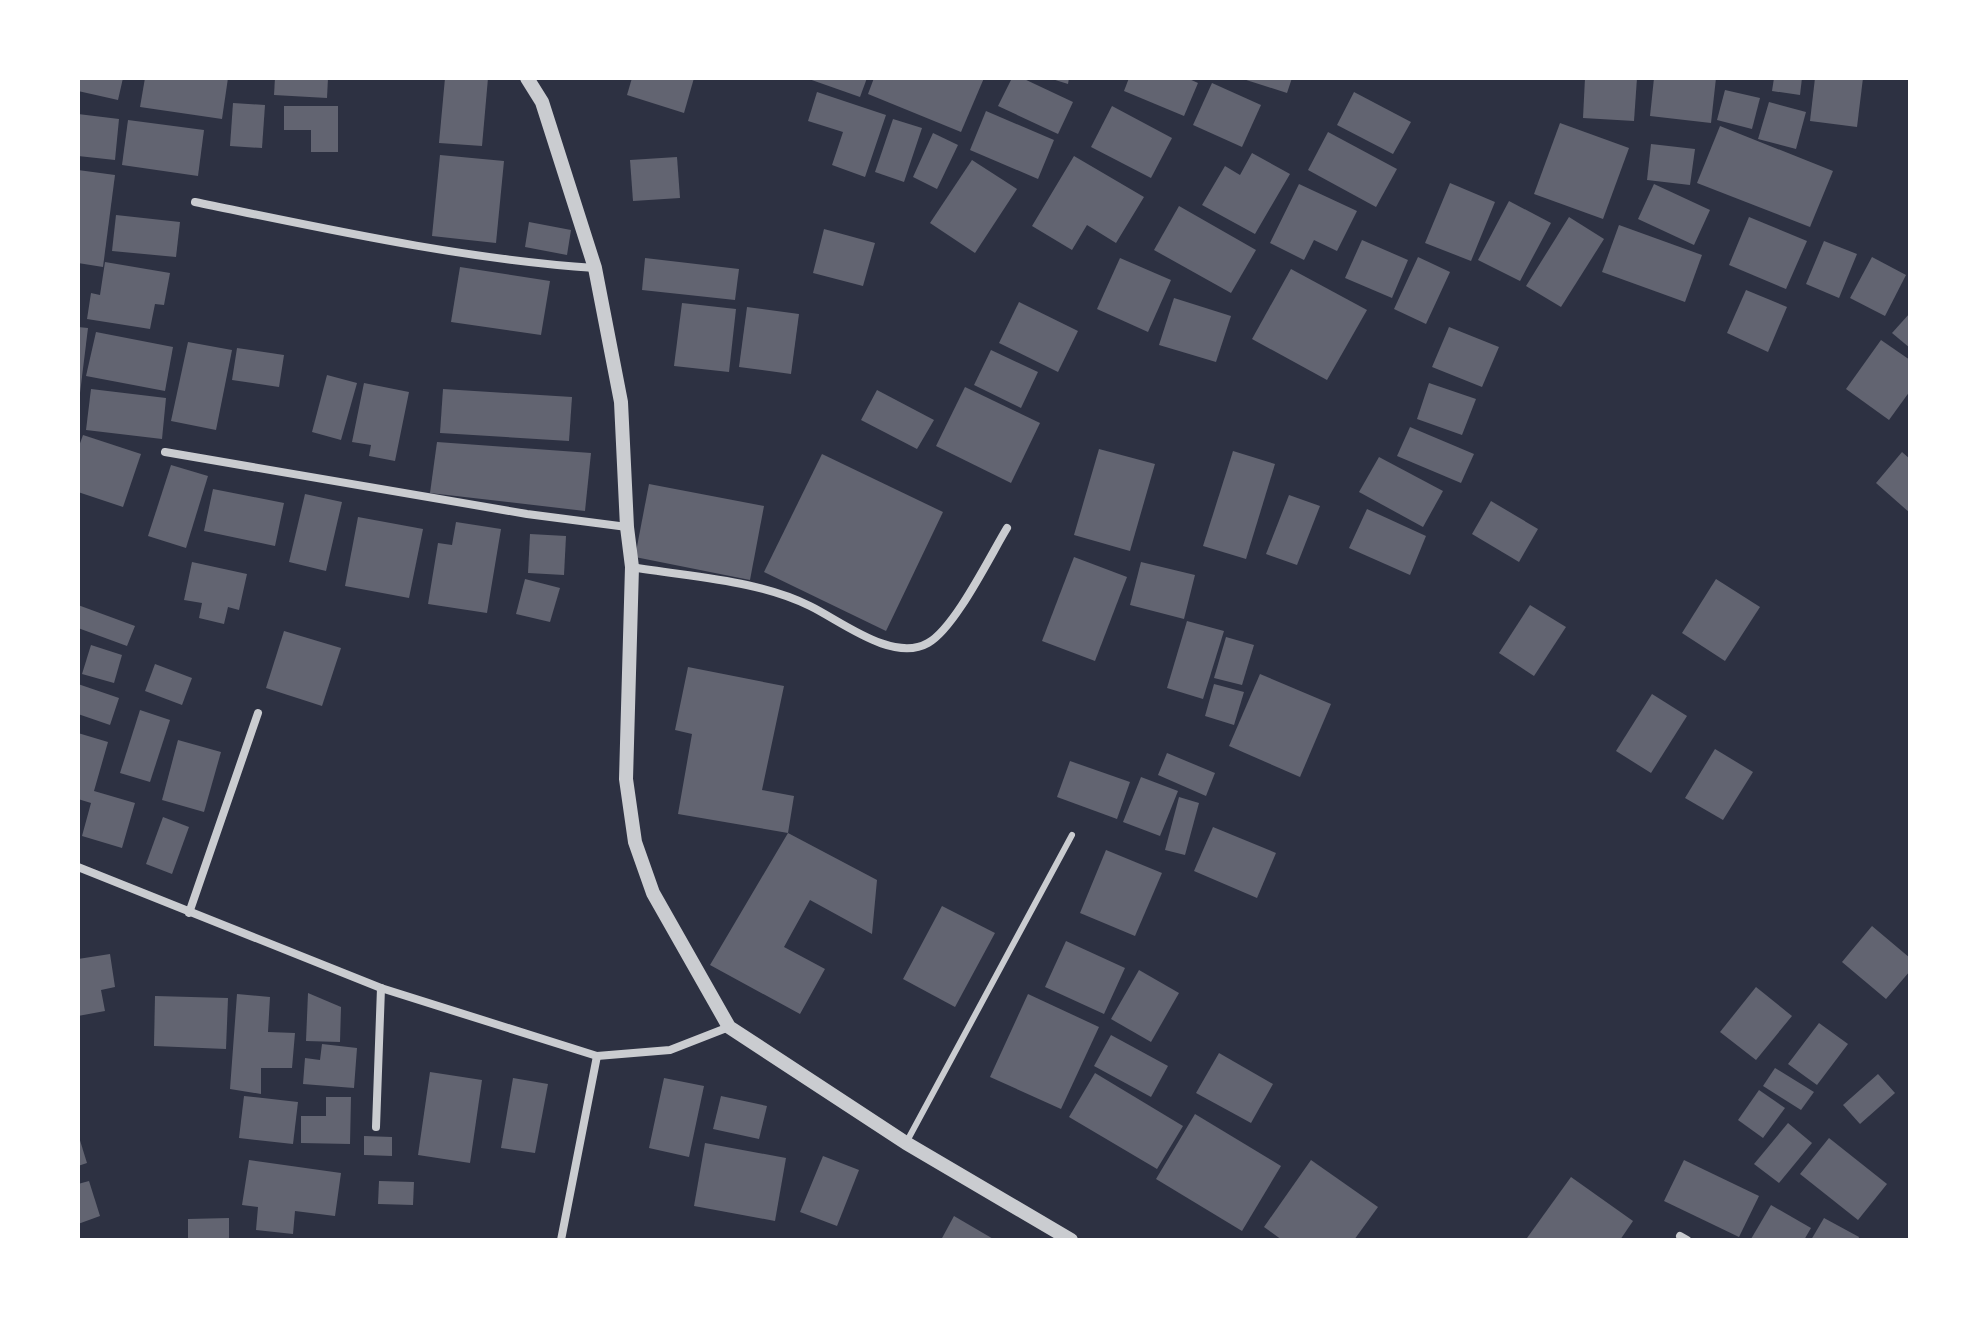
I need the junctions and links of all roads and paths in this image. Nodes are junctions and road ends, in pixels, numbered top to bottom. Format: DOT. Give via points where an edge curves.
graph roads {
  1 [pos="527,78"];
  2 [pos="195,202"];
  3 [pos="595,268"];
  4 [pos="165,452"];
  5 [pos="627,527"];
  6 [pos="1007,528"];
  7 [pos="632,567"];
  8 [pos="258,713"];
  9 [pos="1072,835"];
  10 [pos="78,867"];
  11 [pos="189,913"];
  12 [pos="381,988"];
  13 [pos="729,1027"];
  14 [pos="597,1056"];
  15 [pos="376,1127"];
  16 [pos="906,1143"];
  17 [pos="561,1240"];
  18 [pos="1071,1240"];
  1 -- 3 [label="street" via="542,102"];
  2 -- 3 [label="street" via="501,259"];
  3 -- 5 [label="street" via="621,402"];
  4 -- 5 [label="street"];
  5 -- 7 [label="street"];
  6 -- 7 [label="street" via="945,629 926,645 895,648 780,592"];
  7 -- 13 [label="street" via="626,779 635,842 653,893"];
  8 -- 11 [label="street"];
  9 -- 16 [label="lane"];
  10 -- 11 [label="street"];
  11 -- 12 [label="street"];
  12 -- 14 [label="street"];
  12 -- 15 [label="street"];
  13 -- 14 [label="street" via="670,1050"];
  13 -- 16 [label="street"];
  14 -- 17 [label="street"];
  16 -- 18 [label="street"];
}
